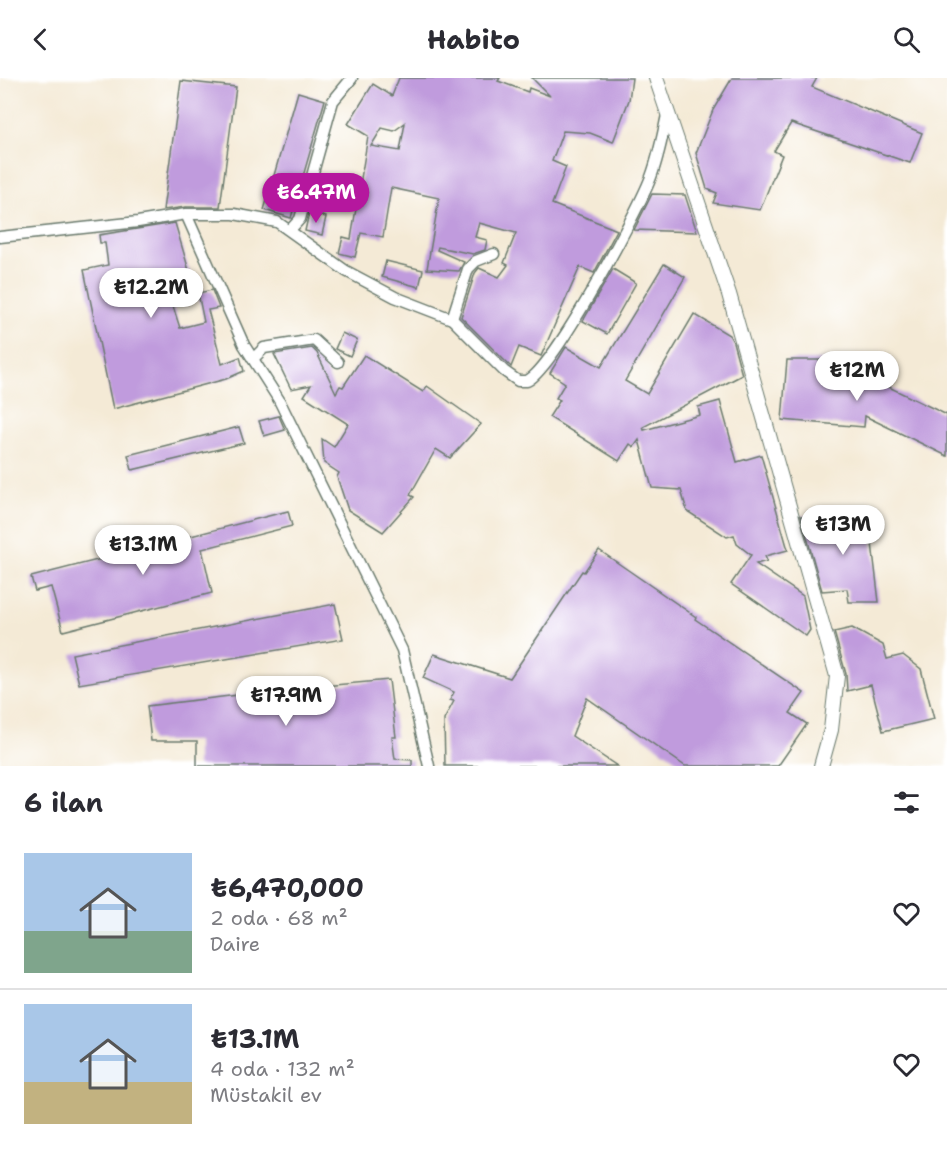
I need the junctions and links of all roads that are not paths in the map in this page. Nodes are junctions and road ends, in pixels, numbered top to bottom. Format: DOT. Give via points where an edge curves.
graph roads {
  1 [pos="352,78"];
  2 [pos="656,78"];
  3 [pos="667,115"];
  4 [pos="186,214"];
  5 [pos="290,230"];
  6 [pos="0,237"];
  7 [pos="494,254"];
  8 [pos="452,319"];
  9 [pos="253,358"];
  10 [pos="338,362"];
  11 [pos="429,766"];
  12 [pos="821,766"];
  1 -- 5 [label="street" via="333,100 300,219"];
  2 -- 3 [label="street"];
  3 -- 8 [label="street" via="650,181 634,216 559,345 532,378 518,381 504,371"];
  3 -- 12 [label="street" via="729,294 837,676 831,730"];
  4 -- 5 [label="street" via="234,214 277,222"];
  4 -- 6 [label="street"];
  4 -- 9 [label="street"];
  5 -- 8 [label="street" via="346,271 395,297"];
  7 -- 8 [label="street" via="468,269"];
  9 -- 10 [label="street" via="264,348 314,340"];
  9 -- 11 [label="street" via="279,400 402,650"];
}
